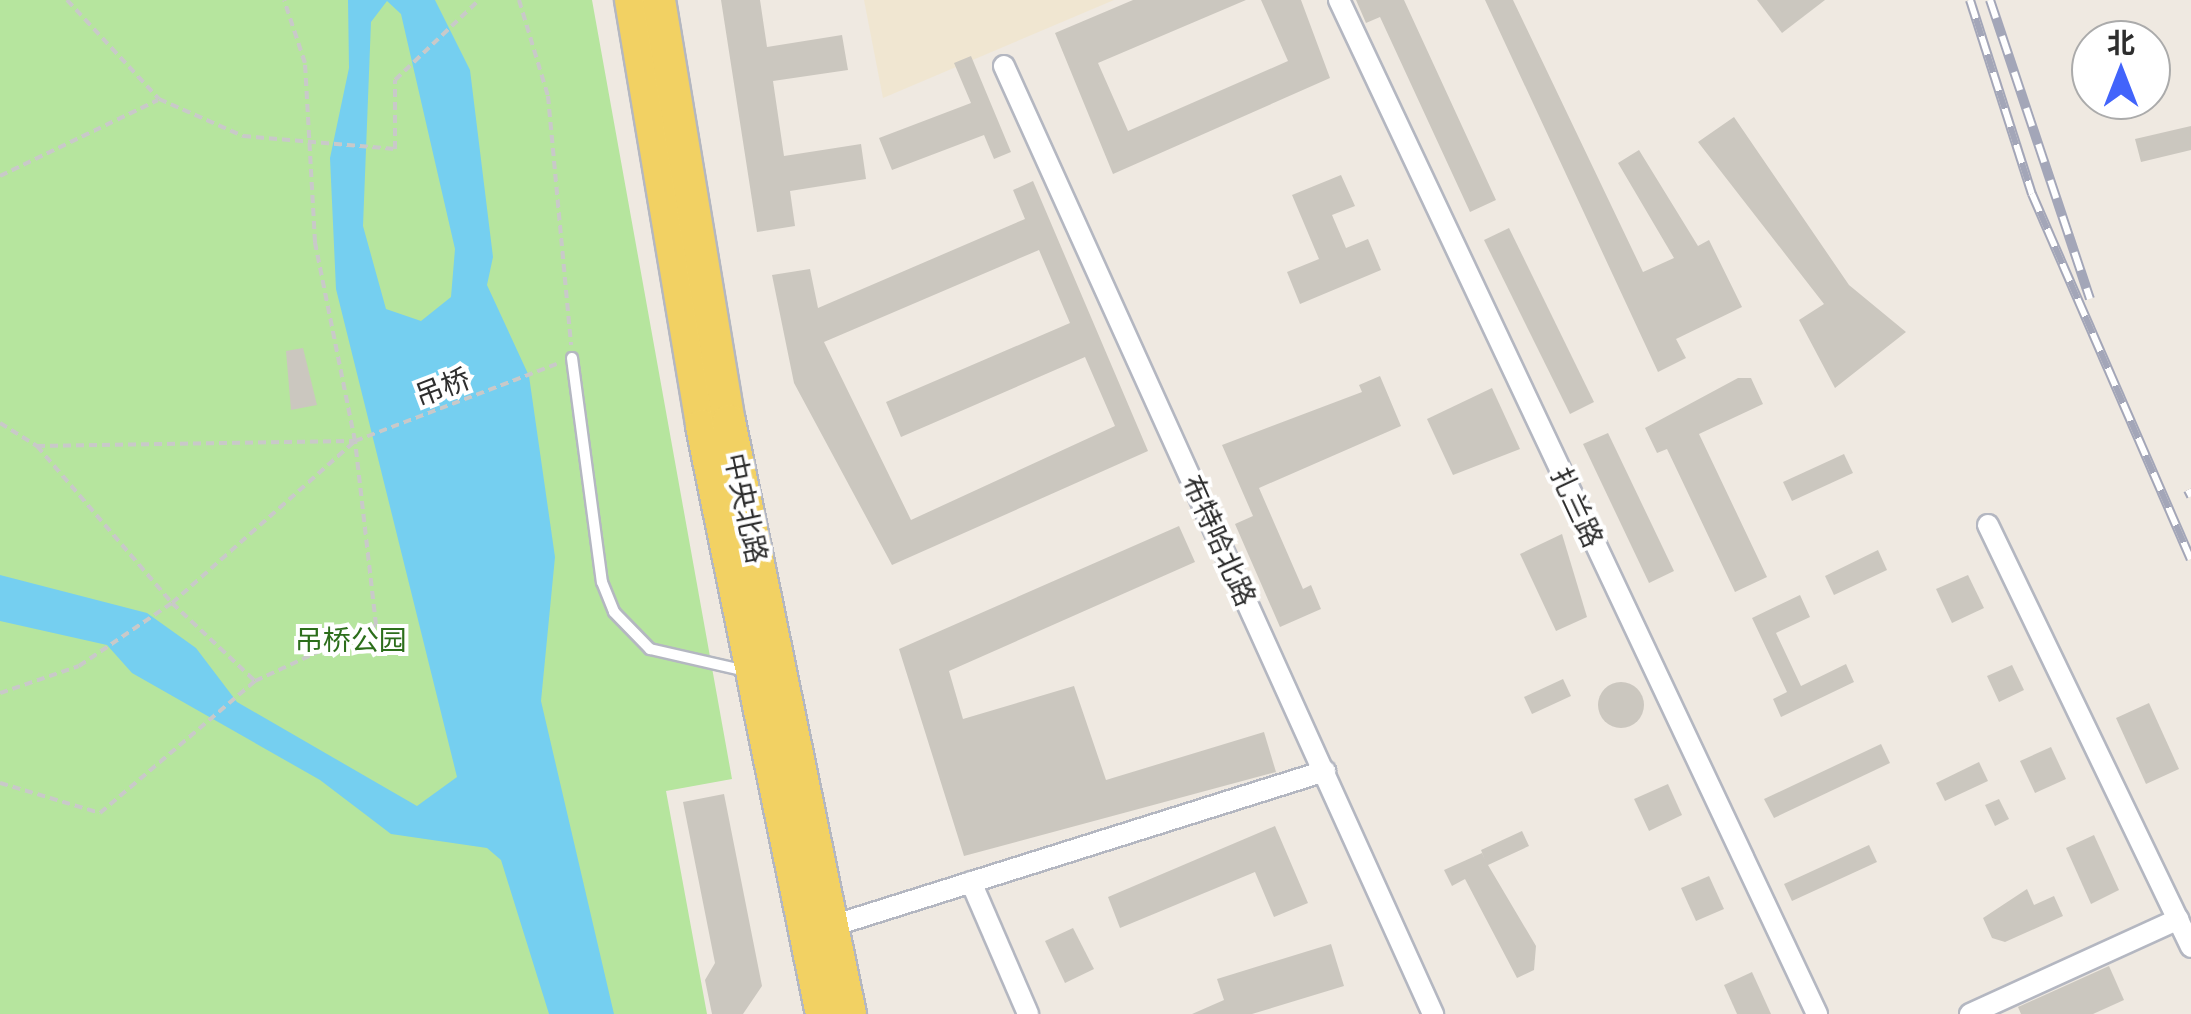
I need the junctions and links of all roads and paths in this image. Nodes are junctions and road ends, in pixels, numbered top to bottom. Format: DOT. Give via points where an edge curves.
graph roads {
  1 [pos="68,0"];
  2 [pos="284,0"];
  3 [pos="479,0"];
  4 [pos="519,0"];
  5 [pos="631,0"];
  6 [pos="659,0"];
  7 [pos="1339,0"];
  8 [pos="1004,66"];
  9 [pos="159,99"];
  10 [pos="310,146"];
  11 [pos="0,176"];
  12 [pos="572,358"];
  13 [pos="542,369"];
  14 [pos="0,423"];
  15 [pos="355,441"];
  16 [pos="37,446"];
  17 [pos="1988,525"];
  18 [pos="172,602"];
  19 [pos="752,673"];
  20 [pos="254,681"];
  21 [pos="0,694"];
  22 [pos="1325,772"];
  23 [pos="0,784"];
  24 [pos="971,882"];
  25 [pos="2178,919"];
  26 [pos="832,926"];
  27 [pos="2191,947"];
  28 [pos="822,1014"];
  29 [pos="850,1014"];
  30 [pos="1028,1014"];
  31 [pos="1433,1014"];
  32 [pos="1817,1014"];
  33 [pos="1970,1014"];
  1 -- 9 [label="path"];
  2 -- 10 [label="path" via="305,64"];
  3 -- 10 [label="path" via="395,80 395,148"];
  4 -- 12 [label="path" via="548,96"];
  5 -- 19 [label="main road, 中央北路"];
  6 -- 26 [label="main road, 中央北路" via="722,384"];
  7 -- 32 [label="street, 扎兰路"];
  8 -- 22 [label="street, 布特哈北路"];
  9 -- 10 [label="path" via="243,136"];
  9 -- 11 [label="path"];
  10 -- 15 [label="path" via="334,369"];
  12 -- 19 [label="lane" via="602,582 614,612 650,649"];
  13 -- 15 [label="path, 吊桥"];
  14 -- 16 [label="path"];
  15 -- 16 [label="path"];
  15 -- 18 [label="path"];
  15 -- 20 [label="path" via="376,625"];
  16 -- 18 [label="path"];
  17 -- 25 [label="street"];
  18 -- 20 [label="path"];
  18 -- 21 [label="path" via="79,666"];
  19 -- 28 [label="main road, 中央北路"];
  20 -- 23 [label="path" via="200,736 100,813"];
  22 -- 24 [label="street"];
  22 -- 31 [label="street, 布特哈北路"];
  24 -- 26 [label="street"];
  24 -- 30 [label="street"];
  25 -- 27 [label="street"];
  25 -- 33 [label="street"];
  26 -- 29 [label="main road, 中央北路"];
}
